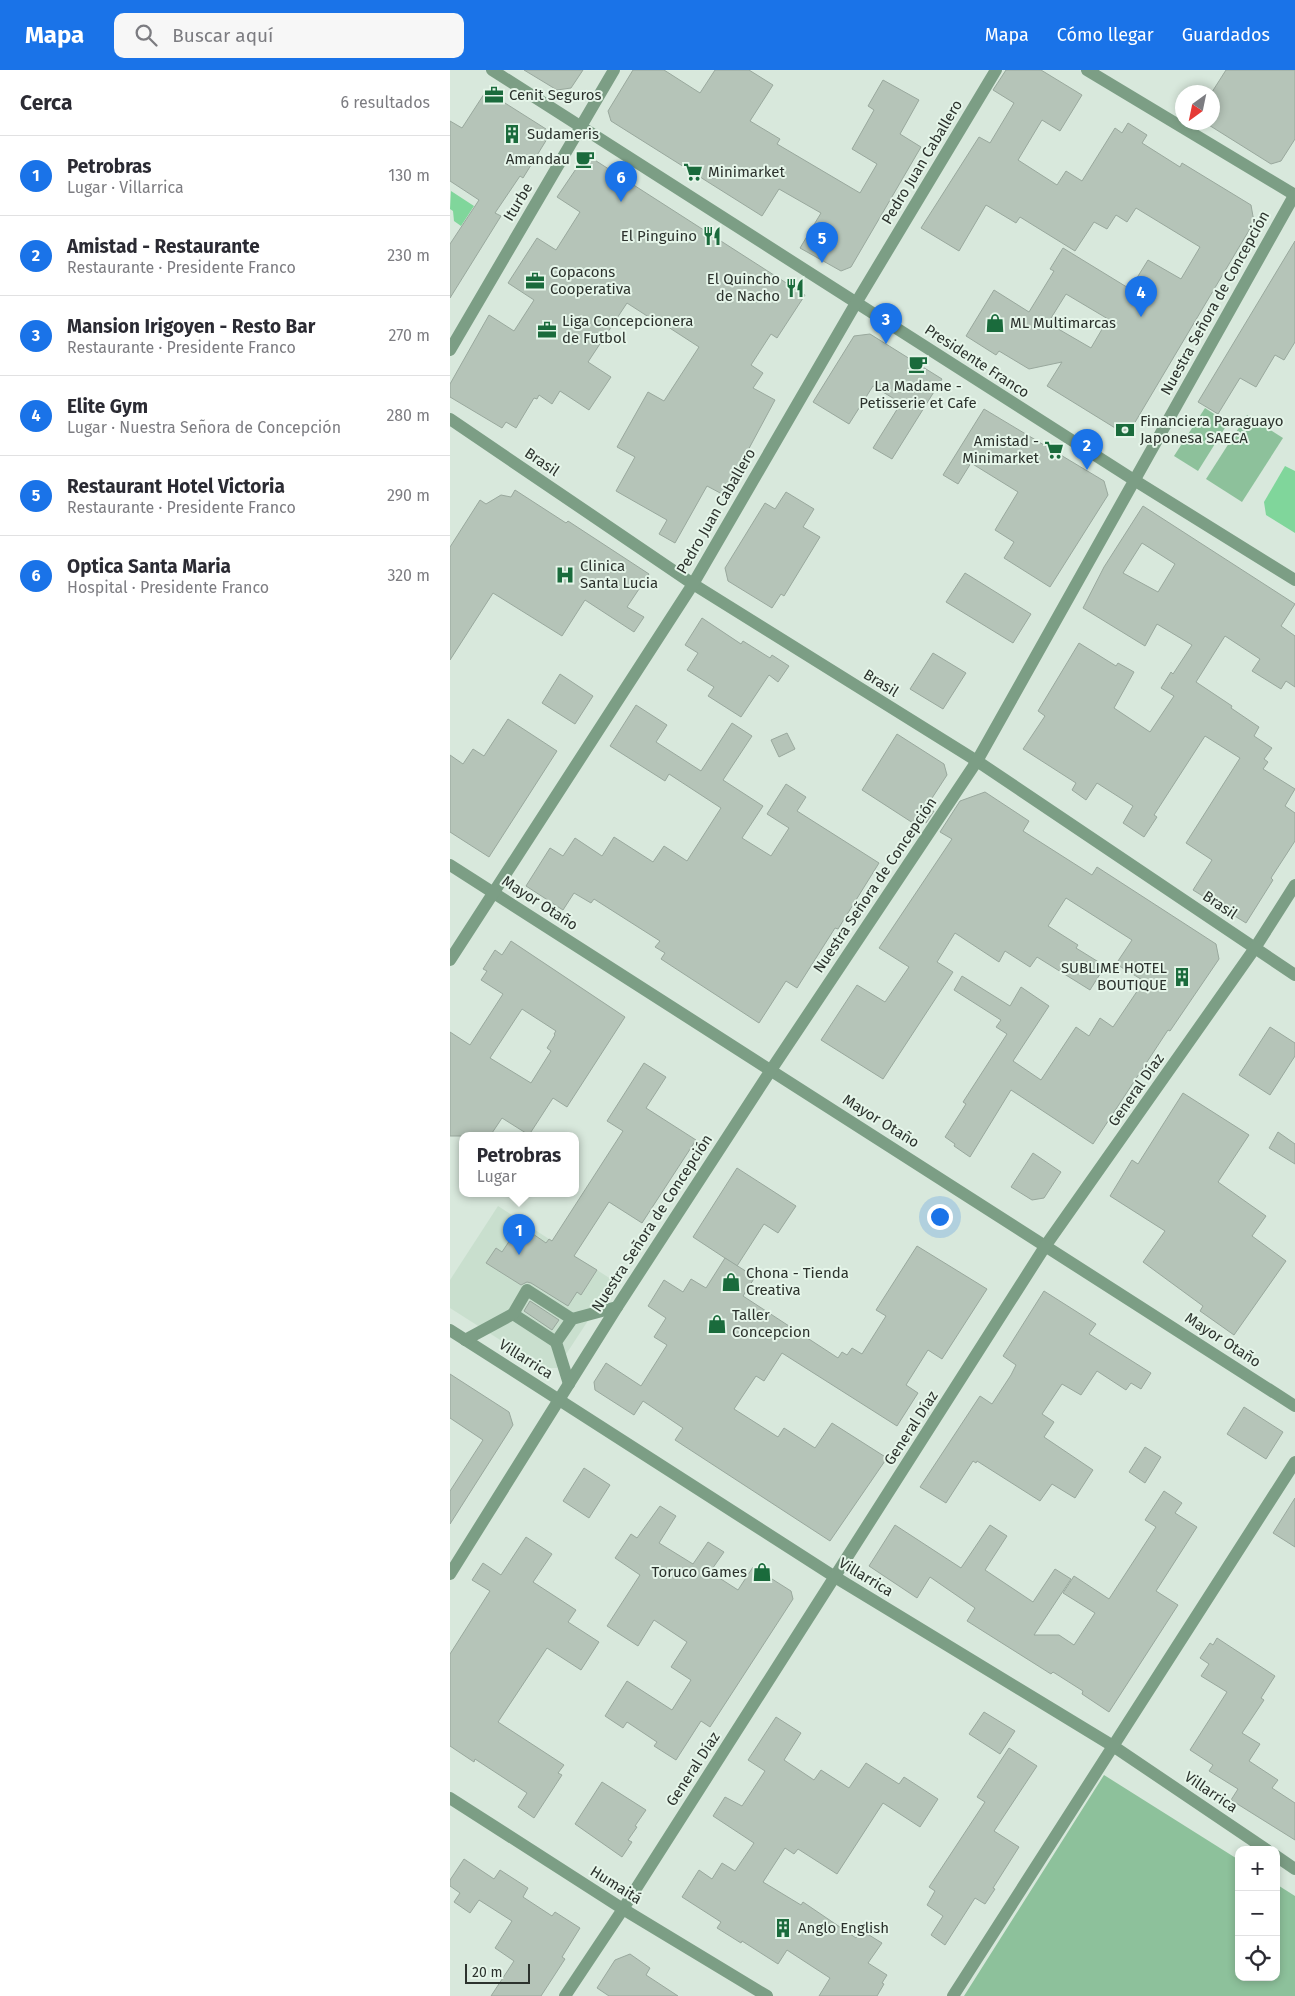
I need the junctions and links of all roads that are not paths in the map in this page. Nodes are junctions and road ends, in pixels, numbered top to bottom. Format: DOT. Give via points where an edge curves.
graph roads {
  1 [pos="492,70"];
  2 [pos="614,70"];
  3 [pos="996,70"];
  4 [pos="1087,70"];
  5 [pos="581,127"];
  6 [pos="1295,194"];
  7 [pos="856,303"];
  8 [pos="450,350"];
  9 [pos="450,419"];
  10 [pos="1134,480"];
  11 [pos="1295,580"];
  12 [pos="693,584"];
  13 [pos="977,761"];
  14 [pos="450,865"];
  15 [pos="1295,885"];
  16 [pos="494,892"];
  17 [pos="1255,948"];
  18 [pos="450,960"];
  19 [pos="1295,975"];
  20 [pos="770,1070"];
  21 [pos="1046,1246"];
  22 [pos="617,1307"];
  23 [pos="512,1314"];
  24 [pos="572,1319"];
  25 [pos="450,1330"];
  26 [pos="465,1340"];
  27 [pos="556,1342"];
  28 [pos="568,1384"];
  29 [pos="559,1399"];
  30 [pos="1295,1406"];
  31 [pos="1295,1462"];
  32 [pos="450,1574"];
  33 [pos="835,1577"];
  34 [pos="1113,1746"];
  35 [pos="450,1798"];
  36 [pos="1261,1846"];
  37 [pos="1280,1859"];
  38 [pos="1295,1868"];
  39 [pos="623,1909"];
  40 [pos="565,1996"];
  41 [pos="767,1996"];
  42 [pos="953,1996"];
  1 -- 5 [label="street, Presidente Franco"];
  2 -- 5 [label="street, Iturbe"];
  3 -- 7 [label="street, Pedro Juan Caballero"];
  4 -- 6 [label="street"];
  5 -- 7 [label="street, Presidente Franco"];
  5 -- 8 [label="street, Iturbe"];
  6 -- 10 [label="street, Nuestra Señora de Concepción"];
  7 -- 10 [label="street, Presidente Franco"];
  7 -- 12 [label="street, Pedro Juan Caballero"];
  9 -- 12 [label="street, Brasil"];
  10 -- 11 [label="street, Presidente Franco"];
  10 -- 13 [label="street, Nuestra Señora de Concepción"];
  12 -- 13 [label="street, Brasil"];
  12 -- 16 [label="street, Pedro Juan Caballero"];
  13 -- 17 [label="street, Brasil"];
  13 -- 20 [label="street, Nuestra Señora de Concepción"];
  14 -- 16 [label="street, Mayor Otaño"];
  15 -- 17 [label="street, General Díaz"];
  16 -- 18 [label="street, Pedro Juan Caballero"];
  16 -- 20 [label="street, Mayor Otaño"];
  17 -- 19 [label="street, Brasil"];
  17 -- 21 [label="street, General Díaz"];
  20 -- 21 [label="street, Mayor Otaño"];
  20 -- 22 [label="street, Nuestra Señora de Concepción"];
  21 -- 30 [label="street, Mayor Otaño"];
  21 -- 33 [label="street, General Díaz"];
  22 -- 24 [label="street"];
  22 -- 28 [label="street, Nuestra Señora de Concepción"];
  23 -- 24 [label="street" via="527,1290"];
  23 -- 26 [label="street"];
  23 -- 27 [label="street"];
  24 -- 27 [label="street"];
  25 -- 26 [label="street, Villarrica"];
  26 -- 29 [label="street, Villarrica"];
  27 -- 28 [label="street"];
  28 -- 29 [label="street, Nuestra Señora de Concepción"];
  29 -- 32 [label="street, Nuestra Señora de Concepción"];
  29 -- 33 [label="street, Villarrica"];
  31 -- 34 [label="street"];
  33 -- 34 [label="street, Villarrica"];
  33 -- 39 [label="street, General Díaz"];
  34 -- 36 [label="street, Villarrica"];
  34 -- 42 [label="street"];
  35 -- 39 [label="street, Humaitá"];
  37 -- 38 [label="street"];
  39 -- 40 [label="street, General Díaz"];
  39 -- 41 [label="street, Humaitá"];
}
